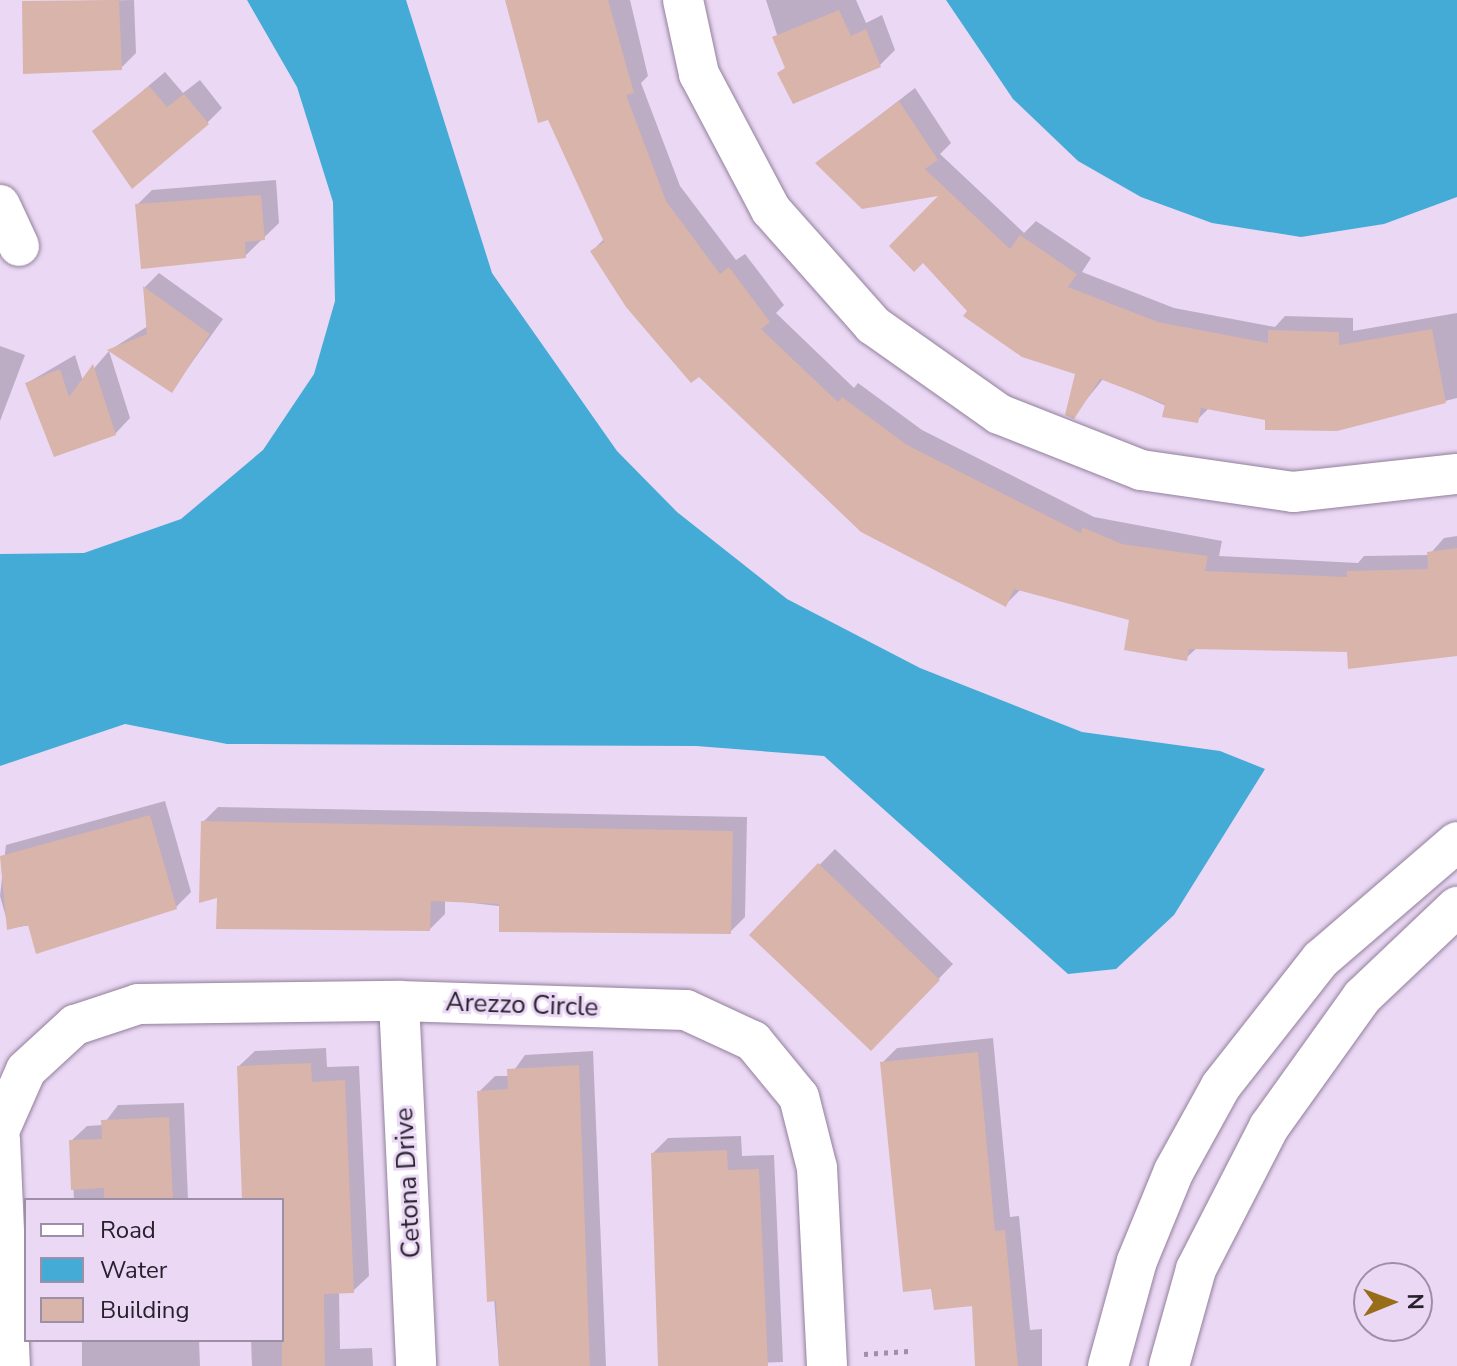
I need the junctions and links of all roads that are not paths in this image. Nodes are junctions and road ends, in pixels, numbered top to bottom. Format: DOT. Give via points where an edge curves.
graph roads {
  1 [pos="683,0"];
  2 [pos="0,205"];
  3 [pos="19,246"];
  4 [pos="1457,474"];
  5 [pos="1457,842"];
  6 [pos="1457,907"];
  7 [pos="399,1001"];
  8 [pos="0,1129"];
  9 [pos="0,1139"];
  10 [pos="846,1360"];
  11 [pos="10,1366"];
  12 [pos="416,1366"];
  13 [pos="1108,1366"];
  14 [pos="1169,1366"];
  1 -- 4 [label="street" via="699,74 771,210 873,325 999,414 1141,470 1293,492"];
  2 -- 3 [label="street"];
  5 -- 13 [label="street" via="1321,959 1221,1086 1137,1261"];
  6 -- 14 [label="street" via="1362,997 1269,1127 1196,1269"];
  7 -- 8 [label="street, Arezzo Circle" via="138,1004 75,1025 36,1061"];
  7 -- 10 [label="street, Arezzo Circle" via="686,1010 753,1041 799,1097 817,1168"];
  7 -- 12 [label="street, Cetona Drive"];
  9 -- 11 [label="street"];
}
